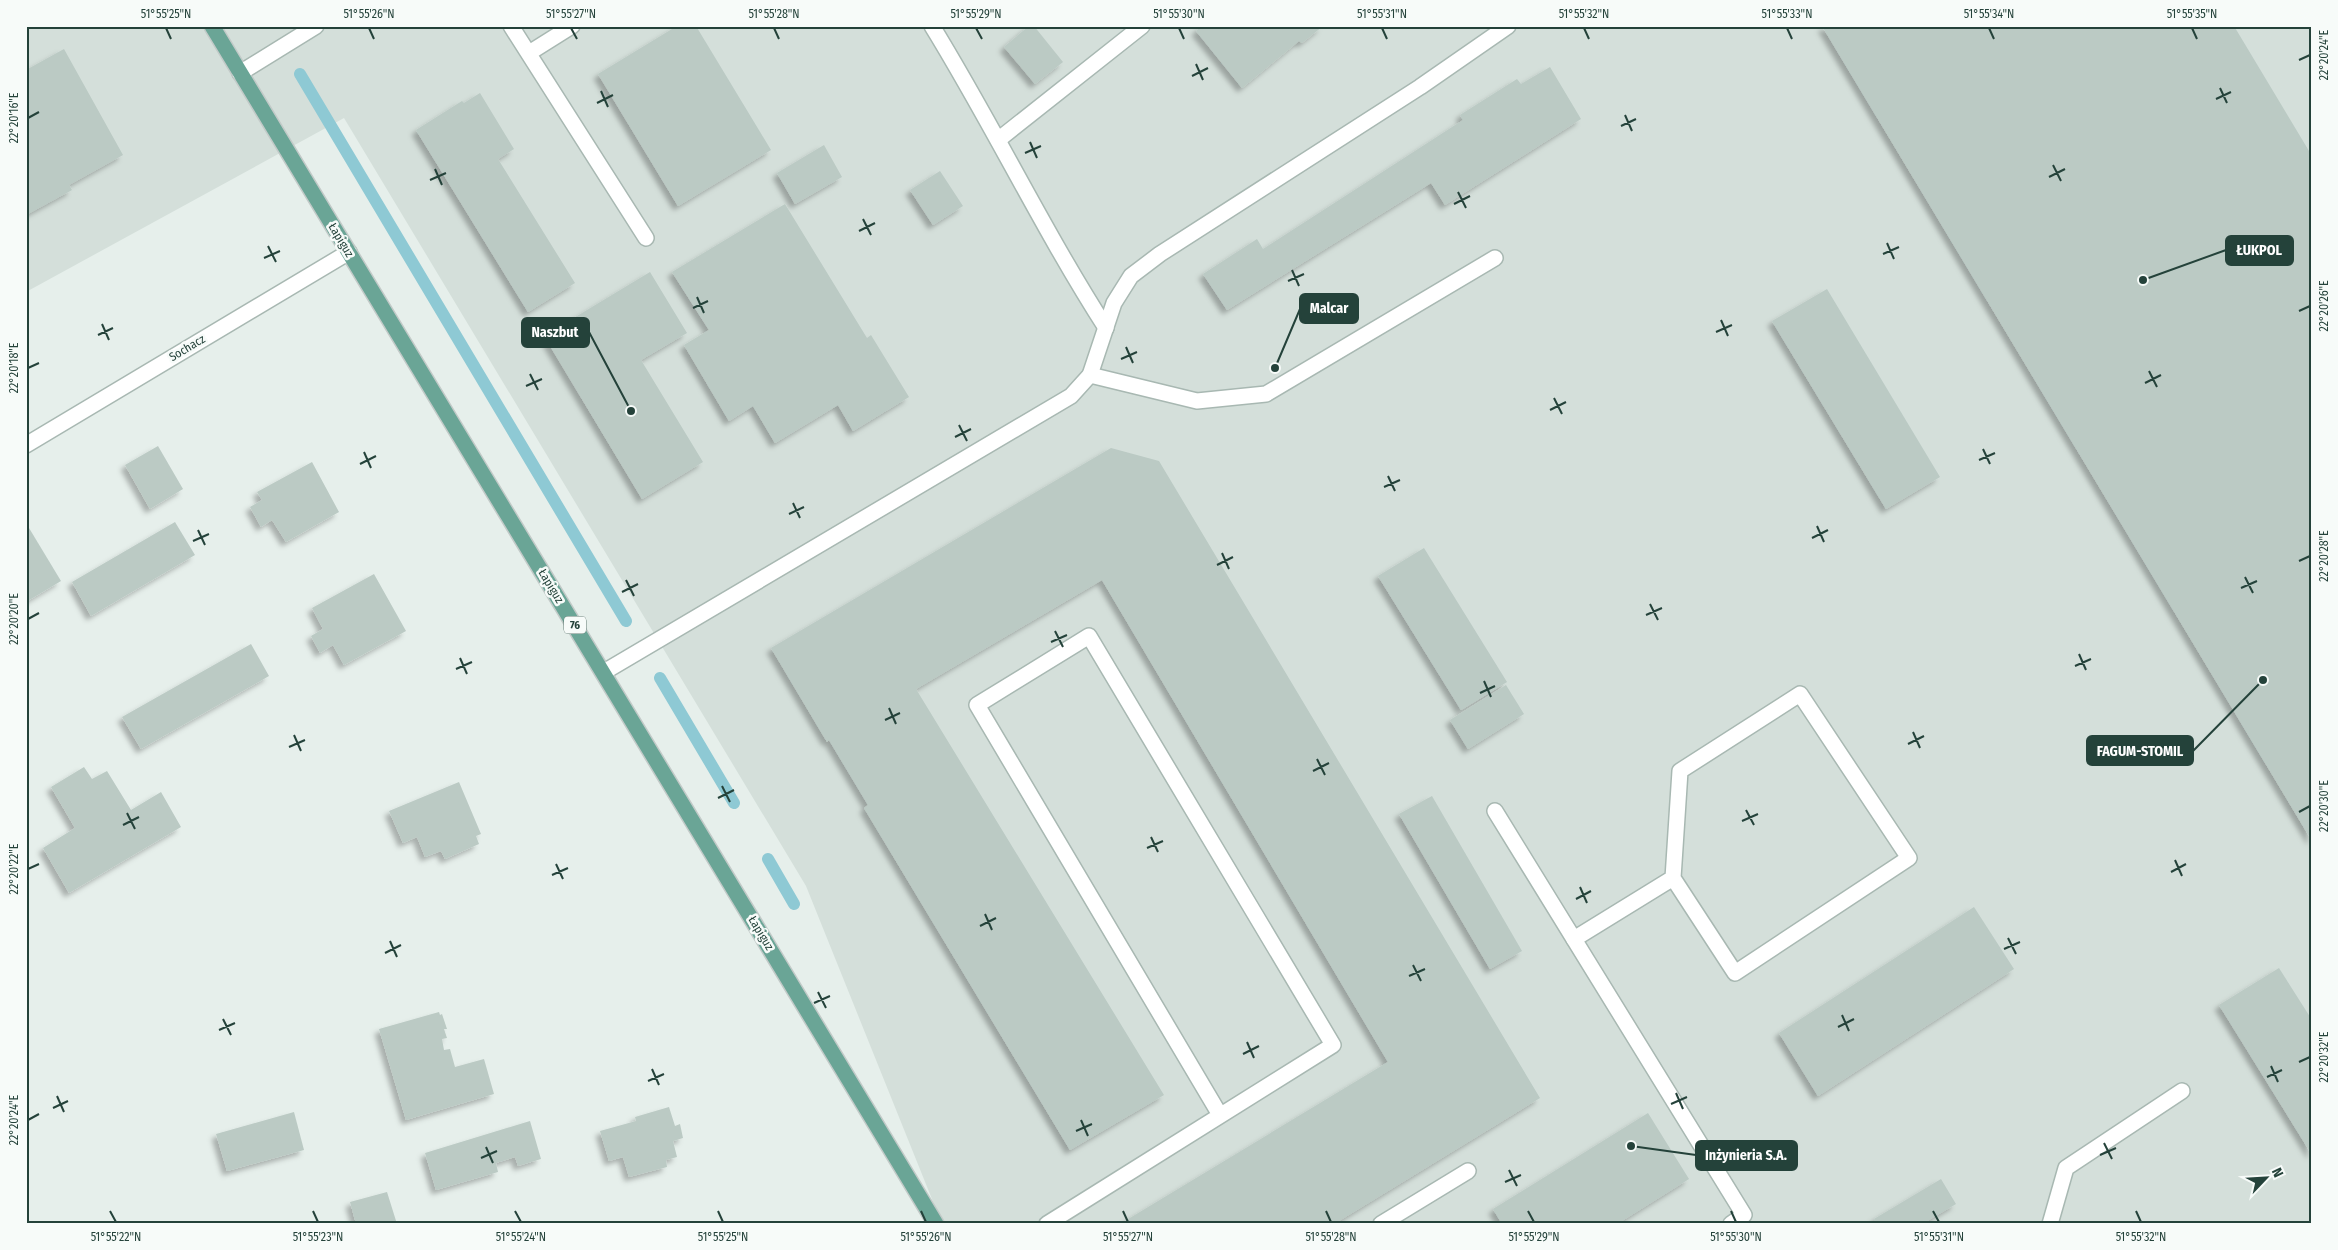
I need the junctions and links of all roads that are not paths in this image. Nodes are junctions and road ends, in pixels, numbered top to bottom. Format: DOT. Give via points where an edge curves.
graph roads {
  1 [pos="212,26"];
  2 [pos="316,26"];
  3 [pos="511,26"];
  4 [pos="572,26"];
  5 [pos="932,26"];
  6 [pos="1142,26"];
  7 [pos="1508,26"];
  8 [pos="529,53"];
  9 [pos="240,73"];
  10 [pos="998,140"];
  11 [pos="646,238"];
  12 [pos="349,252"];
  13 [pos="1495,258"];
  14 [pos="1106,328"];
  15 [pos="1090,375"];
  16 [pos="26,445"];
  17 [pos="604,672"];
  18 [pos="1496,811"];
  19 [pos="1673,878"];
  20 [pos="1574,939"];
  21 [pos="2182,1091"];
  22 [pos="1220,1115"];
  23 [pos="1468,1171"];
  24 [pos="936,1224"];
  25 [pos="1047,1224"];
  26 [pos="1381,1224"];
  27 [pos="1731,1224"];
  28 [pos="2050,1224"];
  1 -- 9 [label="main road, Łapiguz / 76"];
  2 -- 9 [label="street"];
  3 -- 8 [label="street"];
  4 -- 8 [label="street"];
  5 -- 10 [label="street"];
  6 -- 10 [label="street"];
  7 -- 14 [label="street" via="1420,87 1160,254 1131,276 1114,303"];
  8 -- 11 [label="street"];
  9 -- 12 [label="main road, Łapiguz / 76"];
  10 -- 14 [label="street"];
  12 -- 16 [label="street, Sochacz"];
  12 -- 17 [label="main road, Łapiguz / 76"];
  13 -- 15 [label="street" via="1266,394 1197,402"];
  14 -- 15 [label="street"];
  15 -- 17 [label="street" via="1070,396"];
  17 -- 24 [label="main road, Łapiguz / 76"];
  18 -- 20 [label="street"];
  19 -- 19 [label="street" via="1735,973 1909,858 1800,694 1680,771"];
  19 -- 20 [label="street"];
  20 -- 27 [label="street" via="1744,1215"];
  21 -- 28 [label="street" via="2066,1168"];
  22 -- 22 [label="street" via="1333,1045 1089,636 977,706"];
  22 -- 25 [label="street"];
  23 -- 26 [label="street"];
}
